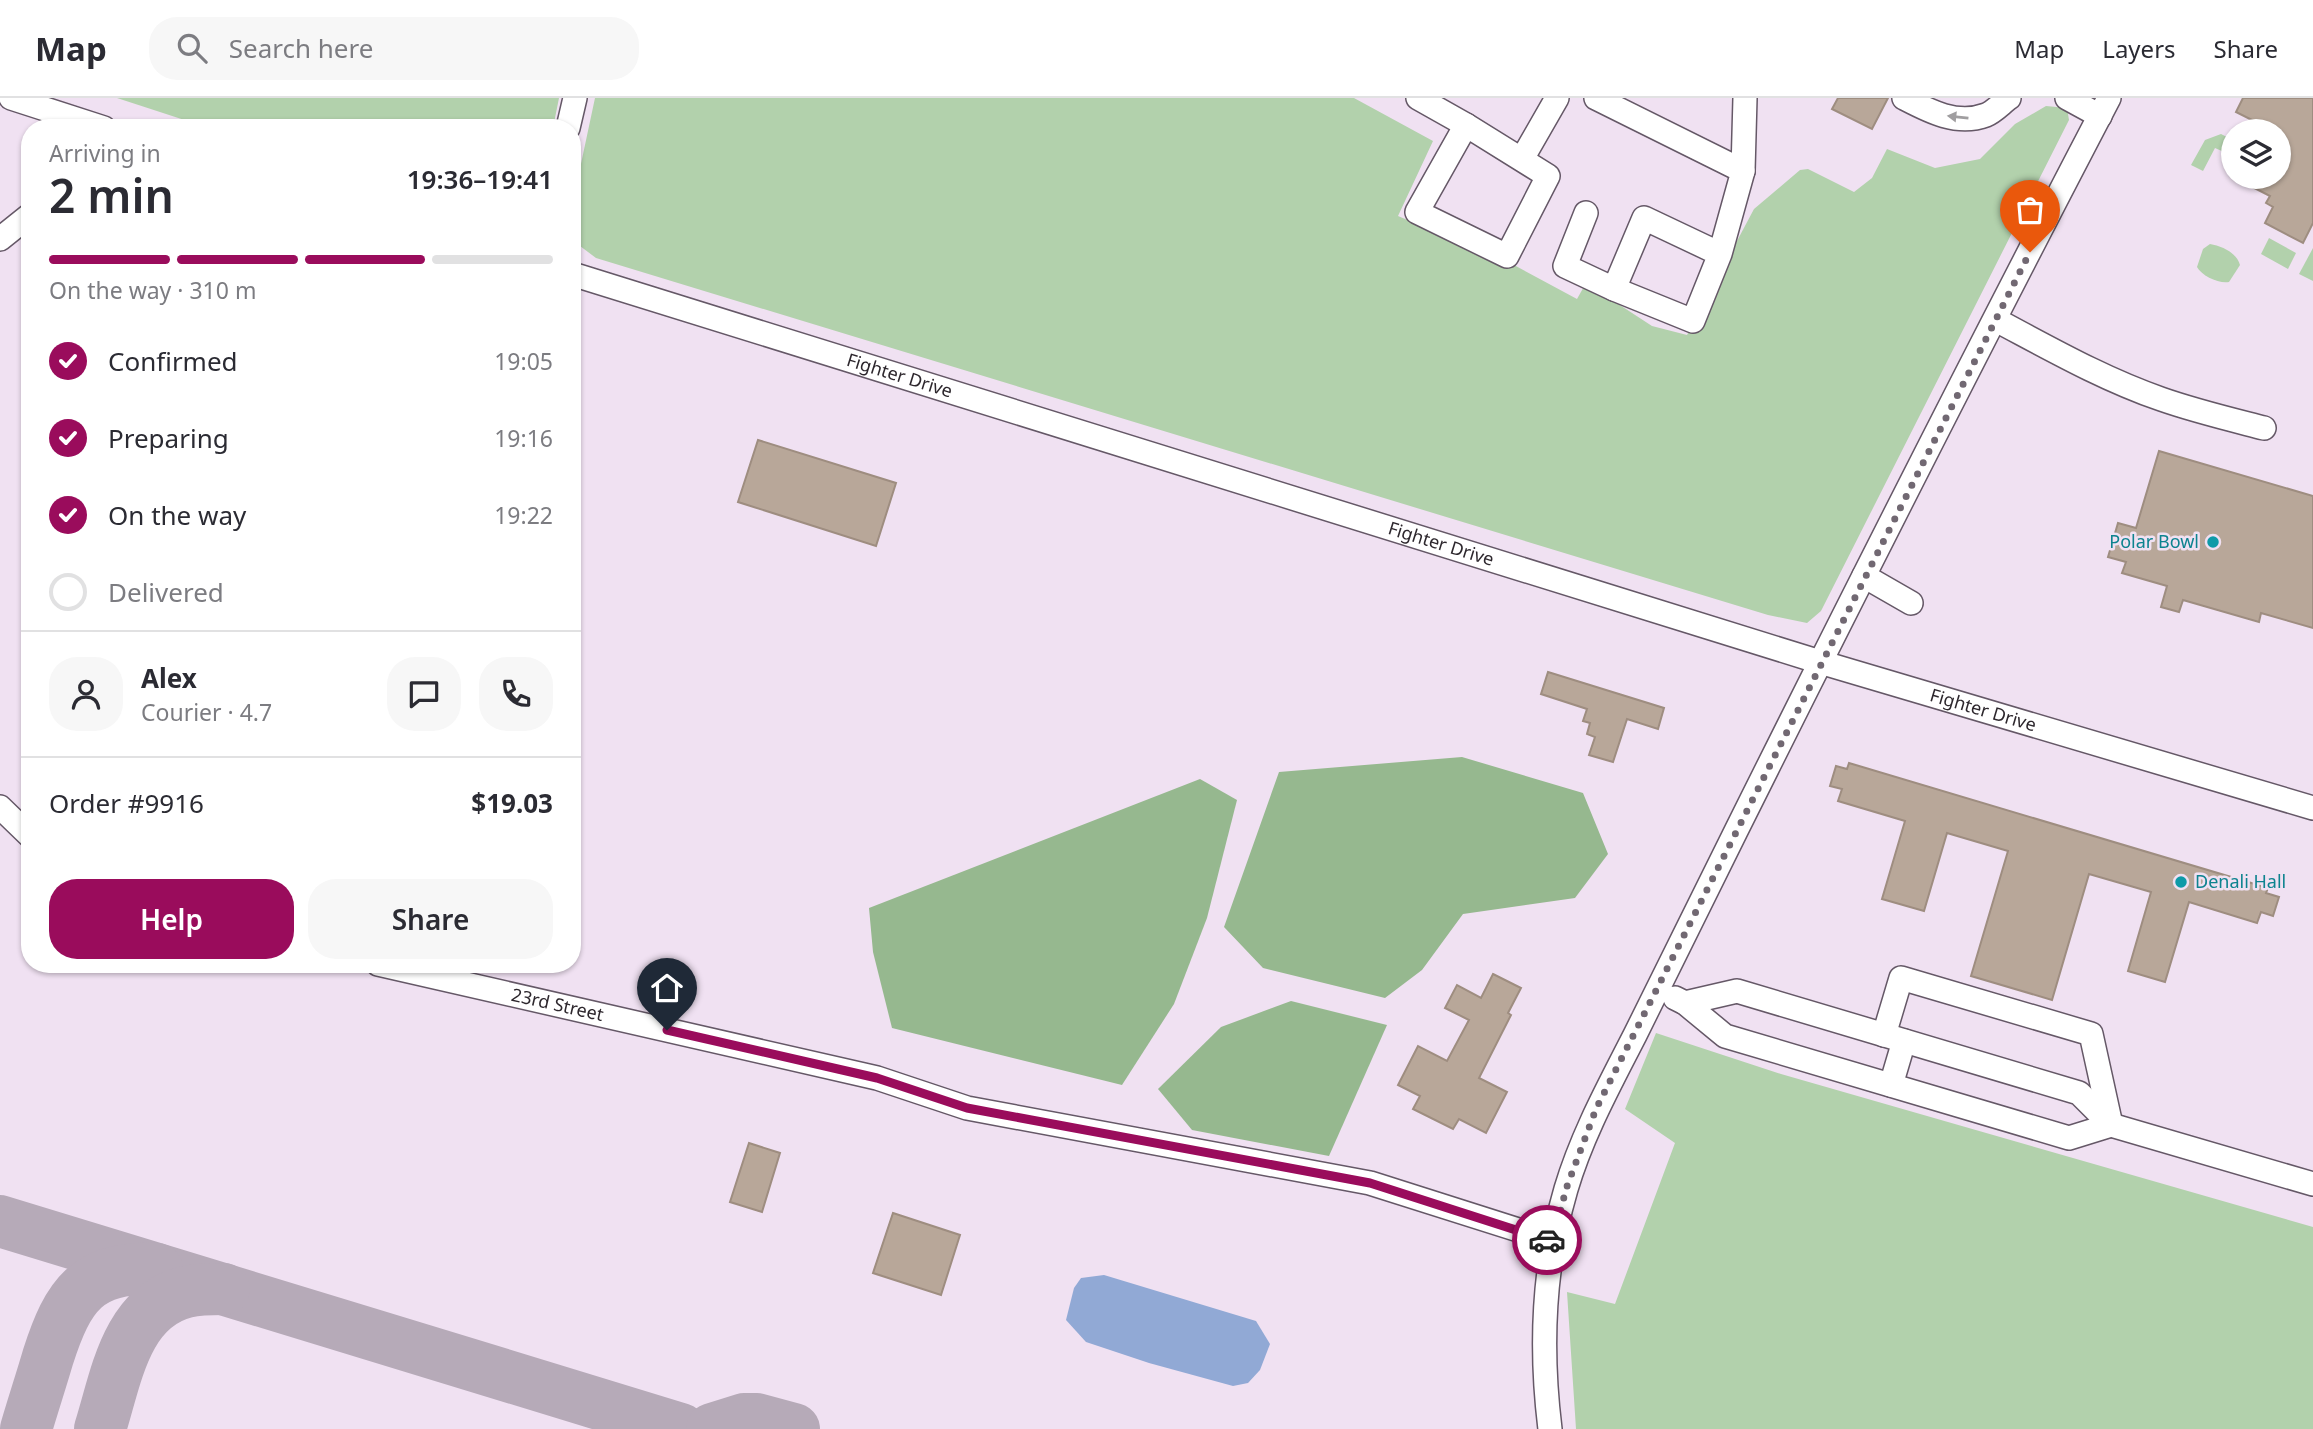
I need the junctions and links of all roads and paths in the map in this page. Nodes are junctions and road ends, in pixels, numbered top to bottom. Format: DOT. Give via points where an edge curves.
graph roads {
  1 [pos="11,98"];
  2 [pos="575,98"];
  3 [pos="1418,98"];
  4 [pos="1557,98"];
  5 [pos="1596,98"];
  6 [pos="1745,98"];
  7 [pos="1904,98"];
  8 [pos="2009,98"];
  9 [pos="2067,98"];
  10 [pos="2104,107"];
  11 [pos="76,119"];
  12 [pos="570,119"];
  13 [pos="1466,125"];
  14 [pos="1522,159"];
  15 [pos="1743,171"];
  16 [pos="1586,213"];
  17 [pos="21,222"];
  18 [pos="0,239"];
  19 [pos="1720,254"];
  20 [pos="581,277"];
  21 [pos="1614,289"];
  22 [pos="1996,320"];
  23 [pos="2264,428"];
  24 [pos="1864,576"];
  25 [pos="1911,603"];
  26 [pos="1820,662"];
  27 [pos="0,807"];
  28 [pos="2313,808"];
  29 [pos="21,827"];
  30 [pos="417,973"];
  31 [pos="1658,989"];
  32 [pos="1685,1003"];
  33 [pos="1894,1038"];
  34 [pos="1891,1085"];
  35 [pos="2111,1125"];
  36 [pos="2313,1184"];
  37 [pos="1553,1241"];
  38 [pos="1550,1429"];
  1 -- 11 [label="street"];
  2 -- 12 [label="street"];
  3 -- 13 [label="street"];
  4 -- 14 [label="street"];
  5 -- 15 [label="street"];
  6 -- 15 [label="street"];
  8 -- 7 [label="street, one-way" via="1988,115 1963,119 1933,113"];
  9 -- 10 [label="street"];
  10 -- 22 [label="street"];
  13 -- 14 [label="street"];
  13 -- 14 [label="street" via="1417,212 1507,257 1548,176"];
  15 -- 19 [label="street"];
  16 -- 21 [label="street" via="1565,266"];
  17 -- 18 [label="street"];
  19 -- 21 [label="street" via="1693,321"];
  19 -- 21 [label="street" via="1644,219"];
  20 -- 26 [label="street, Fighter Drive"];
  22 -- 23 [label="street" via="2158,398"];
  22 -- 24 [label="street"];
  24 -- 25 [label="street"];
  24 -- 26 [label="street"];
  26 -- 28 [label="street, Fighter Drive"];
  26 -- 31 [label="street"];
  27 -- 29 [label="street"];
  30 -- 37 [label="street, 23rd Street" via="877,1078 967,1108 1370,1183"];
  31 -- 32 [label="street"];
  31 -- 37 [label="street" via="1596,1109 1566,1189"];
  32 -- 33 [label="street" via="1737,991"];
  32 -- 34 [label="street" via="1725,1036"];
  33 -- 34 [label="street"];
  33 -- 35 [label="street" via="2079,1093"];
  33 -- 35 [label="street" via="1901,978 2091,1034"];
  34 -- 35 [label="street" via="2069,1138"];
  35 -- 36 [label="street"];
  37 -- 38 [label="street" via="1543,1347"];
}
